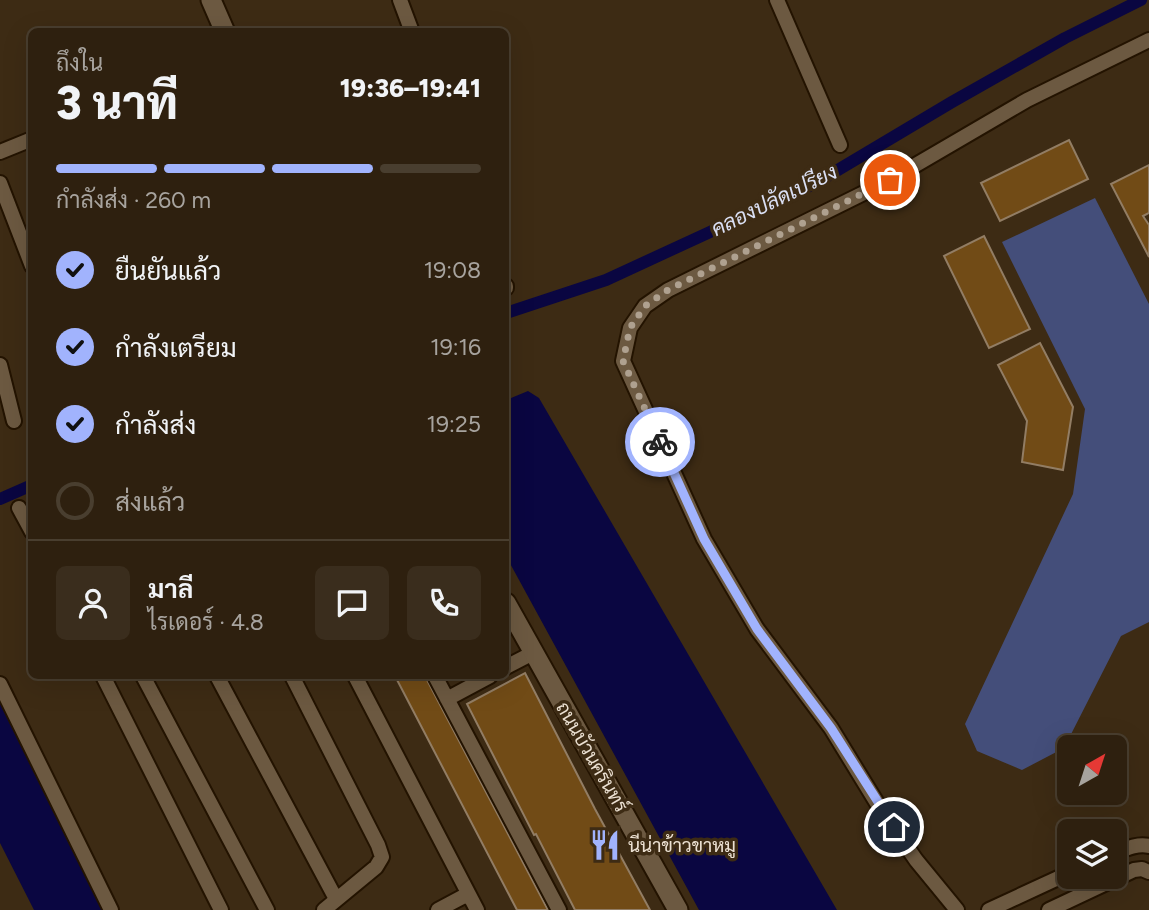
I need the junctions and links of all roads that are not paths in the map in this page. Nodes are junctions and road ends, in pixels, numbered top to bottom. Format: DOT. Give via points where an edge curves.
graph roads {
  1 [pos="211,0"];
  2 [pos="400,0"];
  3 [pos="777,0"];
  4 [pos="223,28"];
  5 [pos="410,28"];
  6 [pos="1149,40"];
  7 [pos="28,141"];
  8 [pos="840,145"];
  9 [pos="0,152"];
  10 [pos="0,183"];
  11 [pos="28,256"];
  12 [pos="0,365"];
  13 [pos="14,421"];
  14 [pos="19,508"];
  15 [pos="28,525"];
  16 [pos="509,609"];
  17 [pos="533,653"];
  18 [pos="509,665"];
  19 [pos="105,679"];
  20 [pos="145,679"];
  21 [pos="219,679"];
  22 [pos="294,679"];
  23 [pos="357,679"];
  24 [pos="437,679"];
  25 [pos="484,679"];
  26 [pos="0,684"];
  27 [pos="447,699"];
  28 [pos="1149,846"];
  29 [pos="1127,848"];
  30 [pos="1149,872"];
  31 [pos="1057,879"];
  32 [pos="468,894"];
  33 [pos="336,900"];
  34 [pos="111,910"];
  35 [pos="221,910"];
  36 [pos="267,910"];
  37 [pos="324,910"];
  38 [pos="438,910"];
  39 [pos="477,910"];
  40 [pos="559,910"];
  41 [pos="678,910"];
  42 [pos="957,910"];
  43 [pos="989,910"];
  44 [pos="1049,910"];
  1 -- 4 [label="street"];
  2 -- 5 [label="street"];
  3 -- 8 [label="street"];
  6 -- 42 [label="street" via="1027,100 890,180 668,290 645,306 630,328 623,361 704,539 757,629 831,728 916,860"];
  7 -- 9 [label="street"];
  10 -- 11 [label="street"];
  12 -- 13 [label="street"];
  14 -- 15 [label="street"];
  16 -- 17 [label="street, ถนนบัวนครินทร์"];
  17 -- 18 [label="street"];
  17 -- 41 [label="street, ถนนบัวนครินทร์"];
  19 -- 35 [label="street"];
  20 -- 36 [label="street"];
  21 -- 33 [label="street"];
  22 -- 33 [label="street" via="382,857"];
  23 -- 32 [label="street"];
  24 -- 27 [label="street"];
  25 -- 27 [label="street"];
  26 -- 34 [label="street"];
  27 -- 40 [label="street"];
  28 -- 29 [label="street"];
  30 -- 44 [label="street" via="1134,870"];
  31 -- 43 [label="street"];
  32 -- 38 [label="street"];
  32 -- 39 [label="street"];
  33 -- 37 [label="street"];
}
